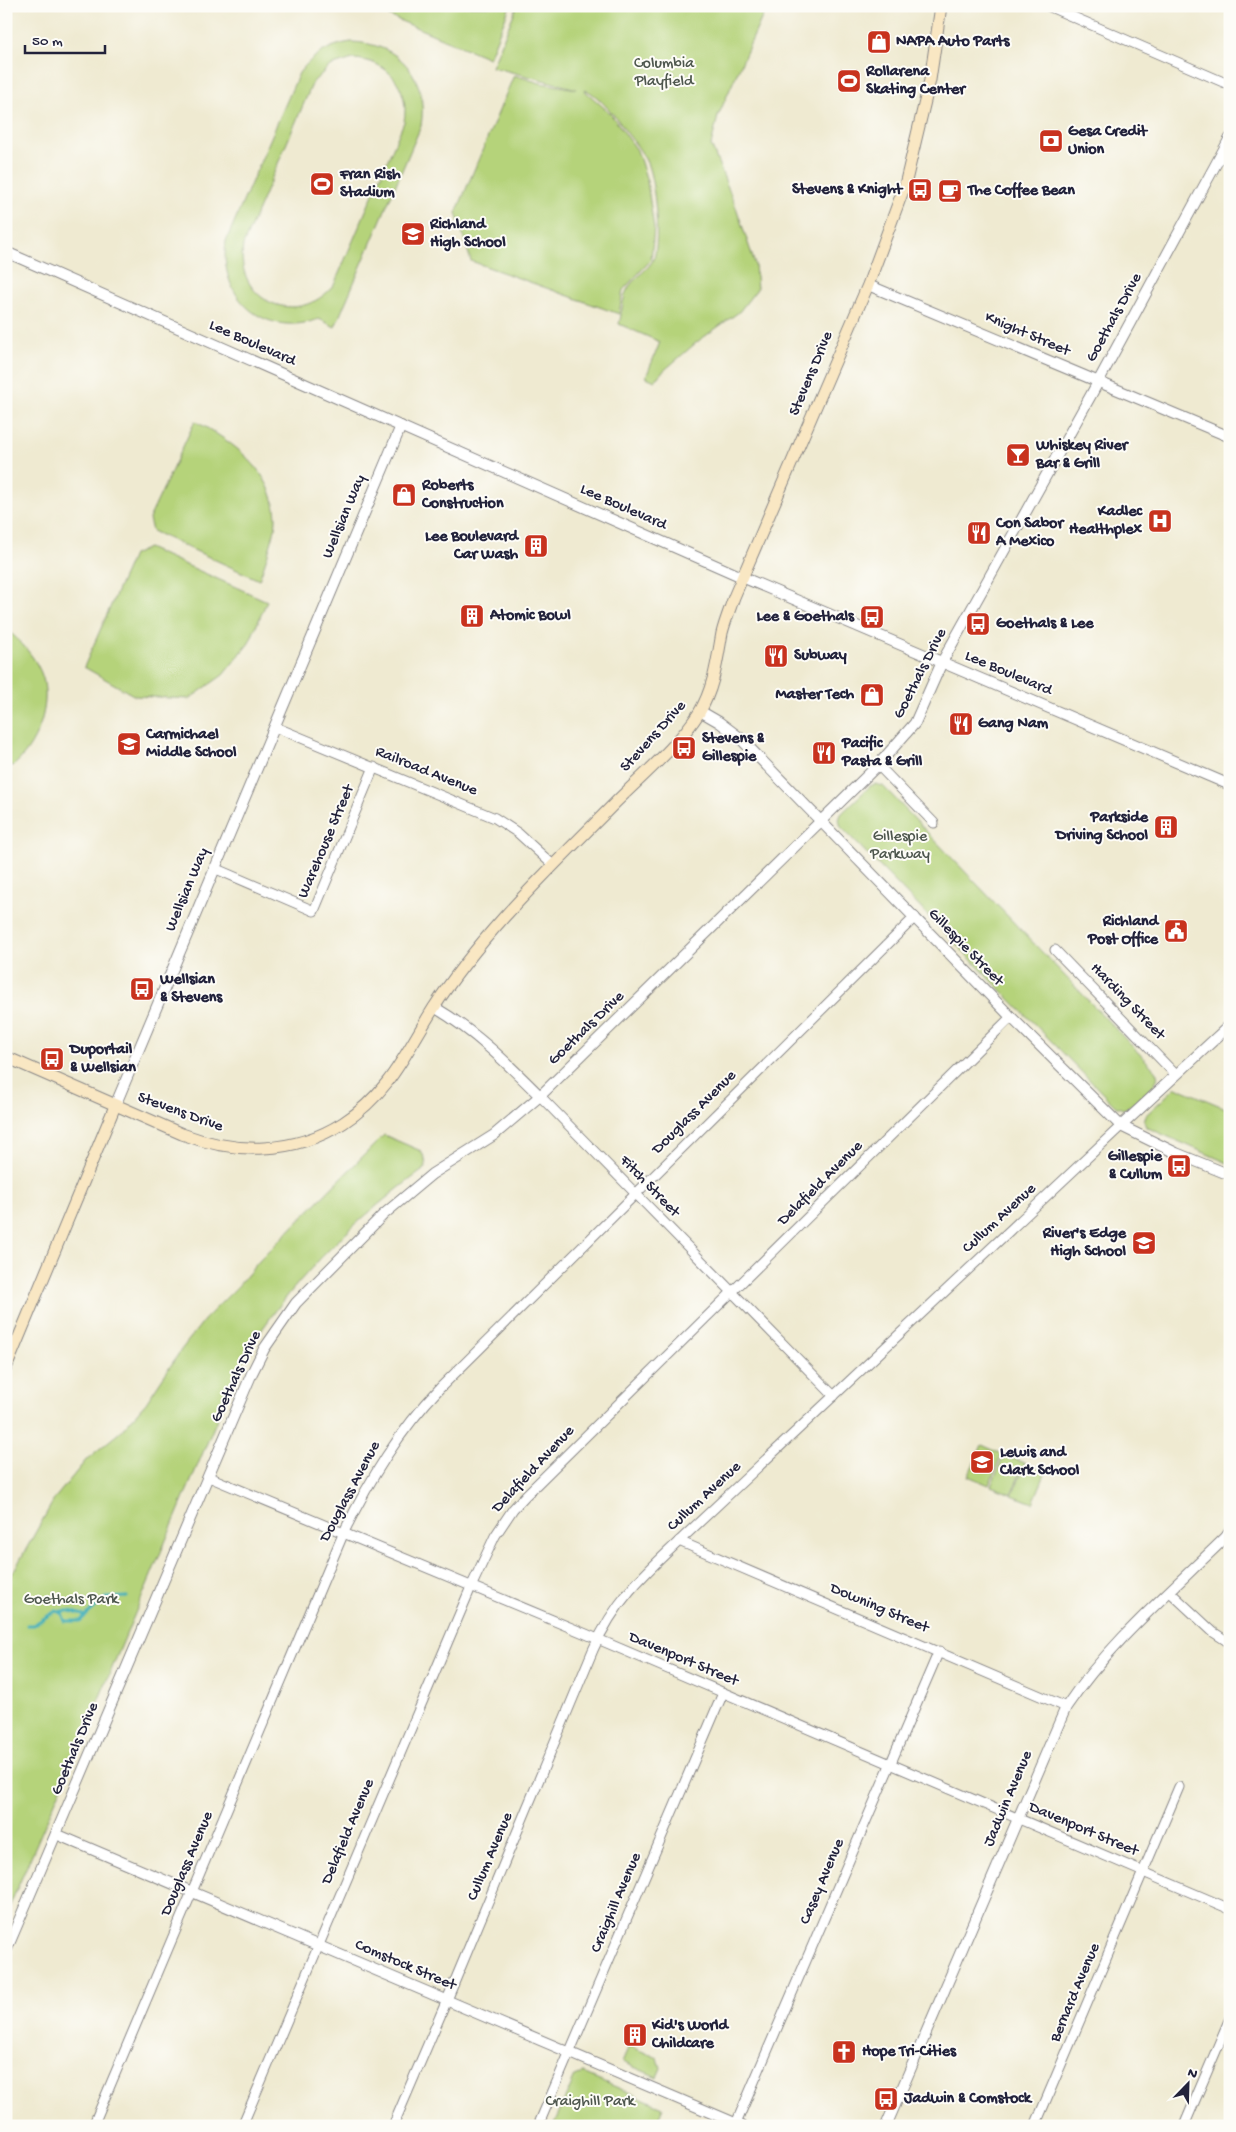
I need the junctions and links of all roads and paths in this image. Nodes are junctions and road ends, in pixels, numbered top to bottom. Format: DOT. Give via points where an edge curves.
graph roads {
  1 [pos="941,6"];
  2 [pos="1048,6"];
  3 [pos="1230,85"];
  4 [pos="1230,138"];
  5 [pos="6,252"];
  6 [pos="868,285"];
  7 [pos="1098,381"];
  8 [pos="401,426"];
  9 [pos="1230,437"];
  10 [pos="742,577"];
  11 [pos="942,662"];
  12 [pos="700,711"];
  13 [pos="276,727"];
  14 [pos="878,765"];
  15 [pos="374,767"];
  16 [pos="1230,785"];
  17 [pos="820,821"];
  18 [pos="934,823"];
  19 [pos="553,866"];
  20 [pos="214,868"];
  21 [pos="915,917"];
  22 [pos="1055,950"];
  23 [pos="434,1007"];
  24 [pos="1011,1017"];
  25 [pos="1230,1025"];
  26 [pos="6,1057"];
  27 [pos="1176,1076"];
  28 [pos="540,1096"];
  29 [pos="115,1106"];
  30 [pos="1121,1126"];
  31 [pos="1230,1176"];
  32 [pos="635,1194"];
  33 [pos="732,1293"];
  34 [pos="6,1368"];
  35 [pos="834,1396"];
  36 [pos="209,1477"];
  37 [pos="1230,1531"];
  38 [pos="344,1532"];
  39 [pos="679,1541"];
  40 [pos="471,1587"];
  41 [pos="1170,1592"];
  42 [pos="598,1640"];
  43 [pos="1230,1643"];
  44 [pos="939,1651"];
  45 [pos="723,1693"];
  46 [pos="1066,1707"];
  47 [pos="890,1764"];
  48 [pos="1179,1787"];
  49 [pos="1018,1818"];
  50 [pos="56,1834"];
  51 [pos="1144,1872"];
  52 [pos="192,1892"];
  53 [pos="1230,1908"];
  54 [pos="317,1945"];
  55 [pos="6,1951"];
  56 [pos="448,2000"];
  57 [pos="1230,2018"];
  58 [pos="569,2052"];
  59 [pos="738,2125"];
  60 [pos="92,2126"];
  61 [pos="242,2126"];
  62 [pos="393,2126"];
  63 [pos="538,2126"];
  64 [pos="886,2126"];
  65 [pos="1035,2126"];
  66 [pos="1184,2126"];
  1 -- 6 [label="main road, Stevens Drive" via="916,143 905,185"];
  2 -- 3 [label="street"];
  4 -- 7 [label="street, Goethals Drive"];
  5 -- 8 [label="street, Lee Boulevard"];
  6 -- 7 [label="street, Knight Street"];
  6 -- 10 [label="main road, Stevens Drive"];
  7 -- 9 [label="street, Knight Street"];
  7 -- 11 [label="street, Goethals Drive"];
  8 -- 10 [label="street, Lee Boulevard"];
  8 -- 13 [label="street, Wellsian Way"];
  10 -- 11 [label="street, Lee Boulevard"];
  10 -- 12 [label="main road, Stevens Drive" via="723,631 713,681"];
  11 -- 14 [label="street, Goethals Drive" via="915,723"];
  11 -- 16 [label="street, Lee Boulevard"];
  12 -- 17 [label="street, Gillespie Street" via="739,736"];
  12 -- 19 [label="main road, Stevens Drive" via="676,742"];
  13 -- 15 [label="street, Railroad Avenue"];
  13 -- 20 [label="street, Wellsian Way"];
  14 -- 17 [label="street, Goethals Drive"];
  14 -- 18 [label="street"];
  15 -- 19 [label="street, Railroad Avenue" via="495,818 518,833"];
  15 -- 20 [label="street, Warehouse Street" via="314,911"];
  17 -- 21 [label="street, Gillespie Street"];
  17 -- 28 [label="street, Goethals Drive"];
  19 -- 23 [label="main road, Stevens Drive" via="491,930"];
  20 -- 29 [label="street, Wellsian Way"];
  21 -- 24 [label="street, Gillespie Street"];
  21 -- 32 [label="street, Douglass Avenue"];
  22 -- 27 [label="street, Harding Street"];
  23 -- 28 [label="street, Fitch Street" via="481,1039"];
  23 -- 29 [label="main road, Stevens Drive" via="398,1069 368,1105 341,1124 300,1142 265,1148 218,1146"];
  24 -- 30 [label="street, Gillespie Street"];
  24 -- 33 [label="street, Delafield Avenue"];
  25 -- 27 [label="street, Cullum Avenue"];
  26 -- 29 [label="main road, Stevens Drive"];
  27 -- 30 [label="street, Cullum Avenue"];
  28 -- 32 [label="street, Fitch Street"];
  28 -- 36 [label="street, Goethals Drive" via="494,1136 418,1184 376,1222 282,1319 264,1349"];
  29 -- 34 [label="main road, Wellsian Way"];
  30 -- 31 [label="street, Gillespie Street"];
  30 -- 35 [label="street, Cullum Avenue"];
  32 -- 33 [label="street, Fitch Street"];
  32 -- 38 [label="street, Douglass Avenue" via="422,1407 373,1476"];
  33 -- 35 [label="street, Fitch Street"];
  33 -- 40 [label="street, Delafield Avenue" via="513,1509 495,1536"];
  35 -- 39 [label="street, Cullum Avenue"];
  36 -- 38 [label="street, Davenport Street"];
  36 -- 50 [label="street, Goethals Drive"];
  37 -- 41 [label="street, Jadwin Avenue"];
  38 -- 40 [label="street, Davenport Street"];
  38 -- 52 [label="street, Douglass Avenue"];
  39 -- 42 [label="street, Cullum Avenue" via="620,1601"];
  39 -- 44 [label="street, Downing Street"];
  40 -- 42 [label="street, Davenport Street"];
  40 -- 54 [label="street, Delafield Avenue"];
  41 -- 43 [label="street" via="1213,1632"];
  41 -- 46 [label="street, Jadwin Avenue" via="1097,1666"];
  42 -- 45 [label="street, Davenport Street"];
  42 -- 56 [label="street, Cullum Avenue"];
  44 -- 46 [label="street, Downing Street"];
  44 -- 47 [label="street, Casey Avenue"];
  45 -- 47 [label="street, Davenport Street"];
  45 -- 58 [label="street, Craighill Avenue"];
  46 -- 49 [label="street, Jadwin Avenue"];
  47 -- 49 [label="street, Davenport Street"];
  47 -- 59 [label="street, Casey Avenue"];
  48 -- 51 [label="street, Davenport Street"];
  49 -- 51 [label="street, Davenport Street"];
  49 -- 64 [label="street, Jadwin Avenue"];
  50 -- 52 [label="street, Comstock Street"];
  50 -- 55 [label="street, Goethals Drive"];
  51 -- 53 [label="street, Davenport Street"];
  51 -- 65 [label="street, Bernard Avenue"];
  52 -- 54 [label="street, Comstock Street"];
  52 -- 60 [label="street, Douglass Avenue"];
  54 -- 56 [label="street, Comstock Street"];
  54 -- 61 [label="street, Delafield Avenue"];
  56 -- 58 [label="street, Comstock Street"];
  56 -- 62 [label="street, Cullum Avenue"];
  57 -- 66 [label="street"];
  58 -- 59 [label="street, Comstock Street"];
  58 -- 63 [label="street, Craighill Avenue"];
}
